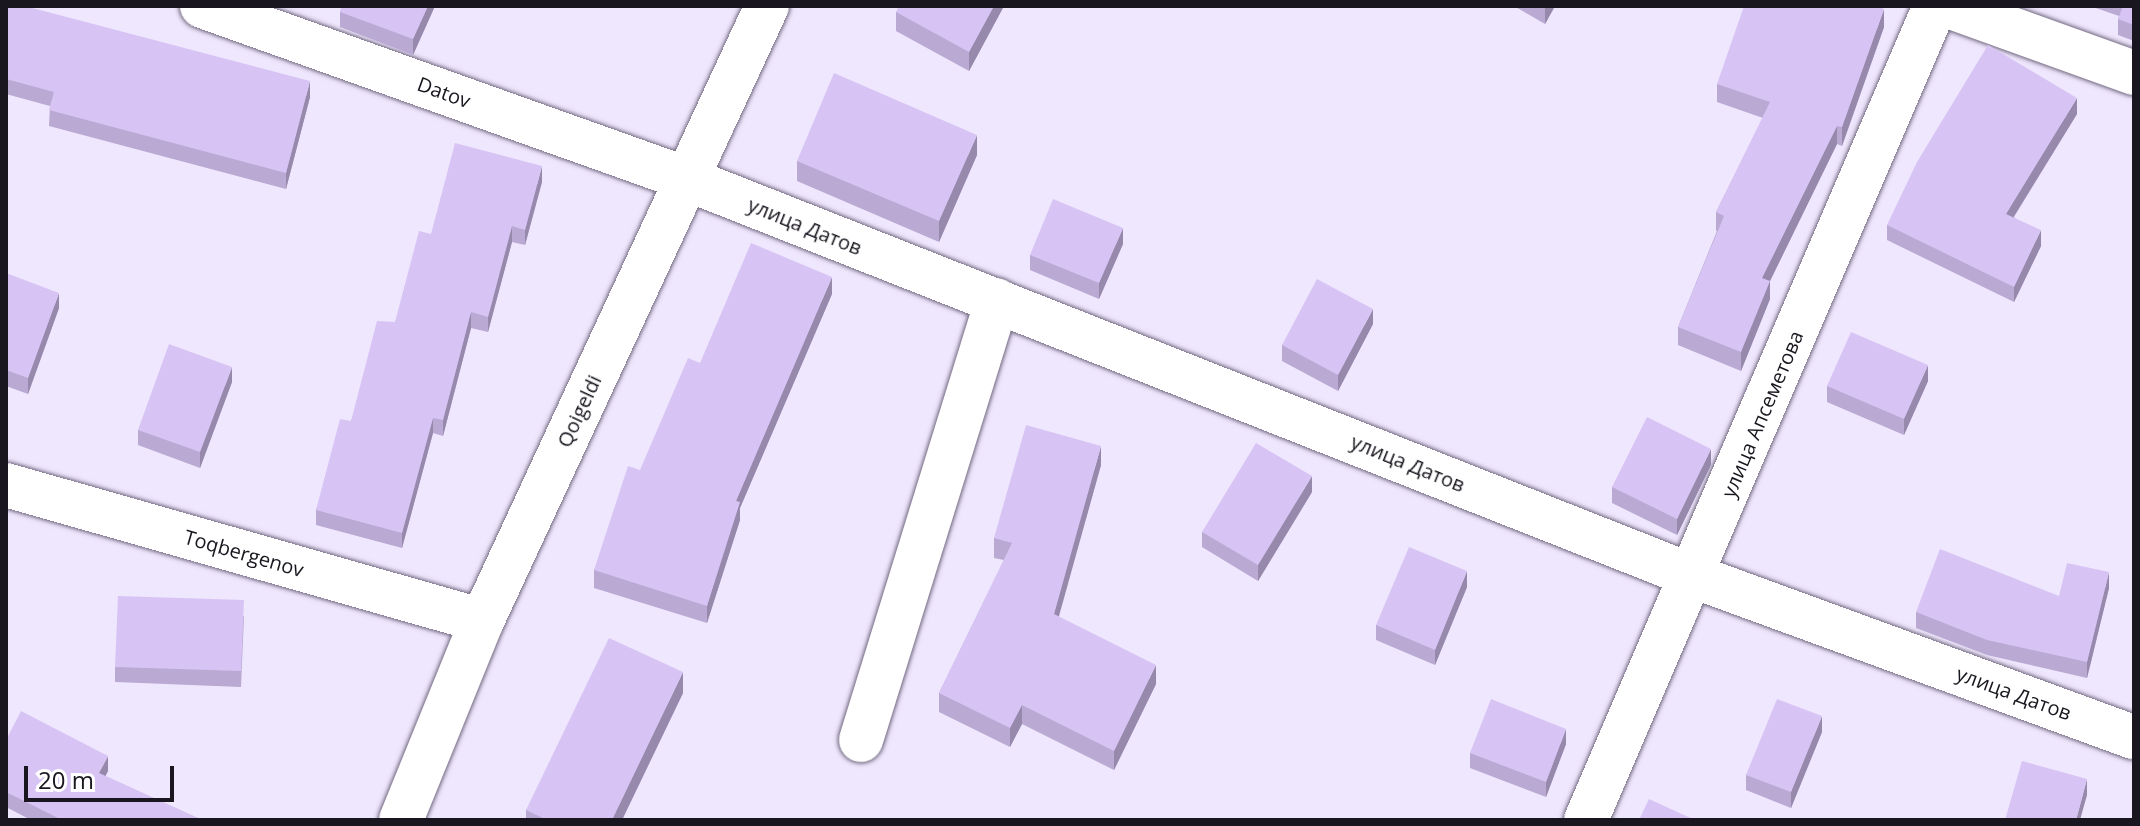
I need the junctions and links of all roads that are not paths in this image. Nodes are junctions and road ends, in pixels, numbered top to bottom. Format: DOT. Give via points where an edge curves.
graph roads {
  1 [pos="202,6"];
  2 [pos="767,6"];
  3 [pos="1935,6"];
  4 [pos="1948,6"];
  5 [pos="2134,73"];
  6 [pos="687,179"];
  7 [pos="997,301"];
  8 [pos="6,485"];
  9 [pos="1693,576"];
  10 [pos="482,621"];
  11 [pos="2134,737"];
  12 [pos="861,740"];
  13 [pos="401,820"];
  14 [pos="1586,820"];
  1 -- 6 [label="street, Datov"];
  2 -- 6 [label="street, Qoigeldi"];
  3 -- 9 [label="street, улица Апсеметова"];
  4 -- 5 [label="street"];
  6 -- 7 [label="street, улица Датов"];
  6 -- 10 [label="street, Qoigeldi"];
  7 -- 9 [label="street, улица Датов"];
  7 -- 12 [label="street"];
  8 -- 10 [label="street, Toqbergenov"];
  9 -- 11 [label="street, улица Датов"];
  9 -- 14 [label="street, улица Апсеметова"];
  10 -- 13 [label="street, Qoigeldi"];
}
